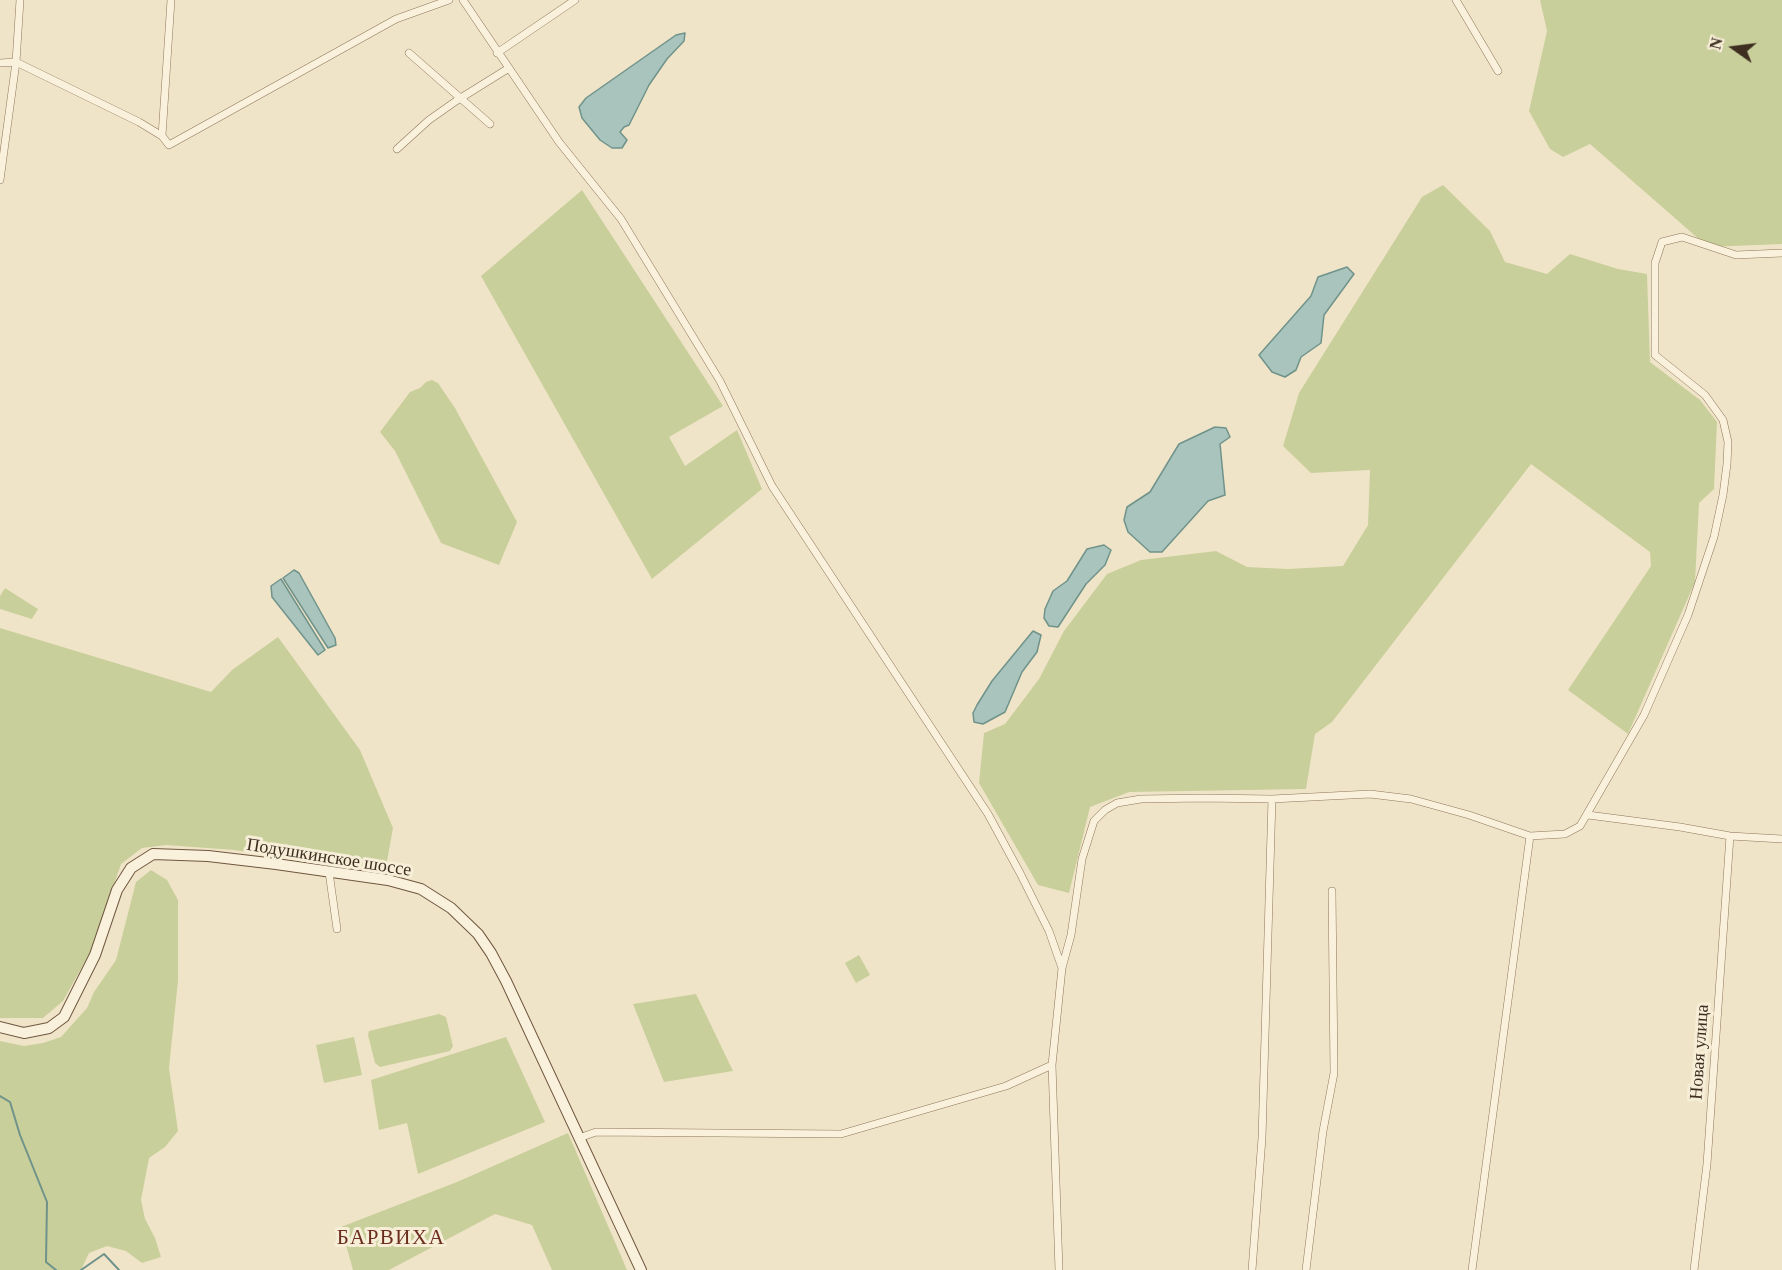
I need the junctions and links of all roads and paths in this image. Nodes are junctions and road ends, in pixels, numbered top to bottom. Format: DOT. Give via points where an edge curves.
graph roads {
  1 [pos="20,0"];
  2 [pos="171,0"];
  3 [pos="449,0"];
  4 [pos="463,0"];
  5 [pos="575,0"];
  6 [pos="1456,0"];
  7 [pos="498,52"];
  8 [pos="409,53"];
  9 [pos="16,62"];
  10 [pos="0,63"];
  11 [pos="509,68"];
  12 [pos="1498,71"];
  13 [pos="460,98"];
  14 [pos="490,124"];
  15 [pos="162,136"];
  16 [pos="397,149"];
  17 [pos="0,180"];
  18 [pos="1782,253"];
  19 [pos="1272,799"];
  20 [pos="1588,815"];
  21 [pos="1530,836"];
  22 [pos="1730,836"];
  23 [pos="1782,839"];
  24 [pos="330,872"];
  25 [pos="1332,891"];
  26 [pos="337,929"];
  27 [pos="1062,968"];
  28 [pos="0,1027"];
  29 [pos="1052,1065"];
  30 [pos="579,1138"];
  31 [pos="641,1270"];
  32 [pos="1059,1270"];
  33 [pos="1252,1270"];
  34 [pos="1306,1270"];
  35 [pos="1472,1270"];
  36 [pos="1694,1270"];
  1 -- 9 [label="street"];
  2 -- 15 [label="street"];
  3 -- 15 [label="street" via="396,19 169,145"];
  4 -- 7 [label="street"];
  5 -- 7 [label="street"];
  6 -- 12 [label="street"];
  7 -- 11 [label="street"];
  8 -- 13 [label="street"];
  9 -- 10 [label="street"];
  9 -- 15 [label="street"];
  9 -- 17 [label="street"];
  11 -- 13 [label="street"];
  11 -- 27 [label="street" via="559,142 621,219 720,381 772,486 988,814 1049,931"];
  13 -- 14 [label="street"];
  13 -- 16 [label="street"];
  18 -- 20 [label="street" via="1736,255 1682,237 1662,242 1655,263 1655,355 1705,395 1723,420 1727,464 1714,537 1688,615 1644,715"];
  19 -- 21 [label="street" via="1390,795 1469,815"];
  19 -- 27 [label="street" via="1141,799 1117,803 1105,810 1094,821 1082,859"];
  19 -- 33 [label="street" via="1262,1138"];
  20 -- 21 [label="street" via="1580,826 1565,834"];
  20 -- 22 [label="street"];
  21 -- 35 [label="street"];
  22 -- 23 [label="street"];
  22 -- 36 [label="street, Новая улица" via="1707,1164"];
  24 -- 26 [label="street"];
  24 -- 28 [label="main road, Подушкинское шоссе" via="208,856 153,854 132,868 117,890 95,955 64,1017 49,1028 24,1033"];
  24 -- 30 [label="main road, Подушкинское шоссе" via="421,889 451,908 478,934 506,981"];
  25 -- 34 [label="street" via="1334,1073"];
  27 -- 29 [label="street"];
  29 -- 30 [label="street" via="1006,1086 841,1134 596,1132"];
  29 -- 32 [label="street"];
  30 -- 31 [label="main road, Подушкинское шоссе"];
}
